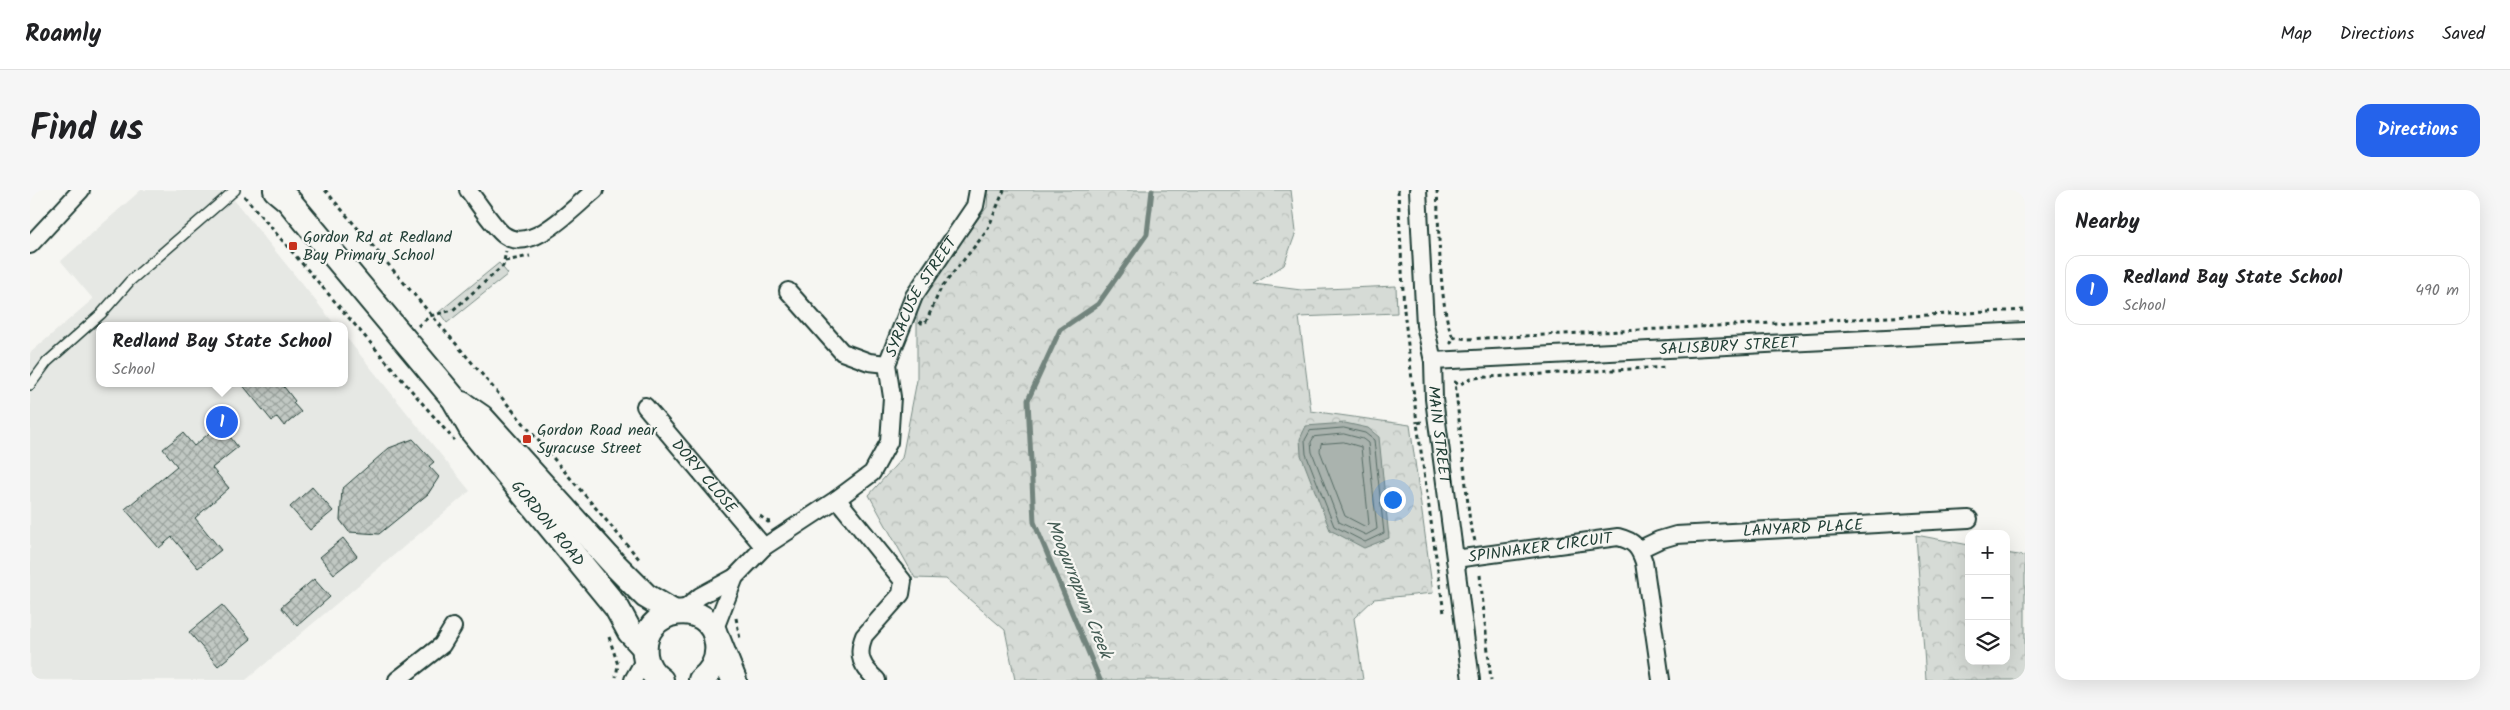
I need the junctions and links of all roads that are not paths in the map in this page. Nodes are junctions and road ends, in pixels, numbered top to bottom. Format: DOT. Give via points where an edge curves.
graph roads {
  1 [pos="81,190"];
  2 [pos="234,190"];
  3 [pos="468,190"];
  4 [pos="595,190"];
  5 [pos="978,190"];
  6 [pos="1418,190"];
  7 [pos="282,194"];
  8 [pos="30,245"];
  9 [pos="788,292"];
  10 [pos="2025,331"];
  11 [pos="1433,361"];
  12 [pos="887,364"];
  13 [pos="30,385"];
  14 [pos="454,399"];
  15 [pos="645,406"];
  16 [pos="837,499"];
  17 [pos="1969,519"];
  18 [pos="764,547"];
  19 [pos="1640,549"];
  20 [pos="1455,559"];
  21 [pos="735,577"];
  22 [pos="677,612"];
  23 [pos="454,627"];
  24 [pos="715,635"];
  25 [pos="644,653"];
  26 [pos="399,679"];
  27 [pos="633,680"];
  28 [pos="661,680"];
  29 [pos="701,680"];
  30 [pos="734,680"];
  31 [pos="877,680"];
  32 [pos="1471,680"];
  33 [pos="1661,680"];
  1 -- 8 [label="street"];
  2 -- 13 [label="lane" via="130,281 102,314 48,362"];
  3 -- 4 [label="street" via="505,236 523,240 540,235"];
  5 -- 12 [label="street, SYRACUSE STREET" via="975,206 914,296"];
  6 -- 11 [label="street, MAIN STREET" via="1425,325"];
  7 -- 14 [label="street, GORDON ROAD"];
  9 -- 12 [label="street" via="842,352 869,362"];
  10 -- 11 [label="street, SALISBURY STREET"];
  11 -- 20 [label="street, MAIN STREET" via="1434,399"];
  12 -- 16 [label="street, SYRACUSE STREET" via="892,397 890,442 872,473"];
  14 -- 22 [label="street, GORDON ROAD" via="481,417 646,596"];
  14 -- 25 [label="street, GORDON ROAD" via="473,432 617,608"];
  15 -- 18 [label="street, DORY CLOSE"];
  16 -- 18 [label="street, SYRACUSE STREET"];
  16 -- 31 [label="street" via="903,581 901,594 860,644 864,668"];
  17 -- 19 [label="street, LANYARD PLACE" via="1676,535"];
  18 -- 21 [label="street, SYRACUSE STREET"];
  19 -- 20 [label="street, SPINNAKER CIRCUIT" via="1631,540 1618,537"];
  19 -- 33 [label="street"];
  20 -- 32 [label="street, MAIN STREET"];
  21 -- 22 [label="street"];
  21 -- 24 [label="street"];
  22 -- 24 [label="street, GORDON ROAD" via="700,617"];
  22 -- 25 [label="street" via="662,617 653,625 646,635"];
  23 -- 26 [label="street" via="442,645"];
  24 -- 29 [label="street" via="716,661"];
  24 -- 30 [label="street"];
  25 -- 27 [label="street"];
  25 -- 28 [label="street, GORDON ROAD" via="650,670"];
}
